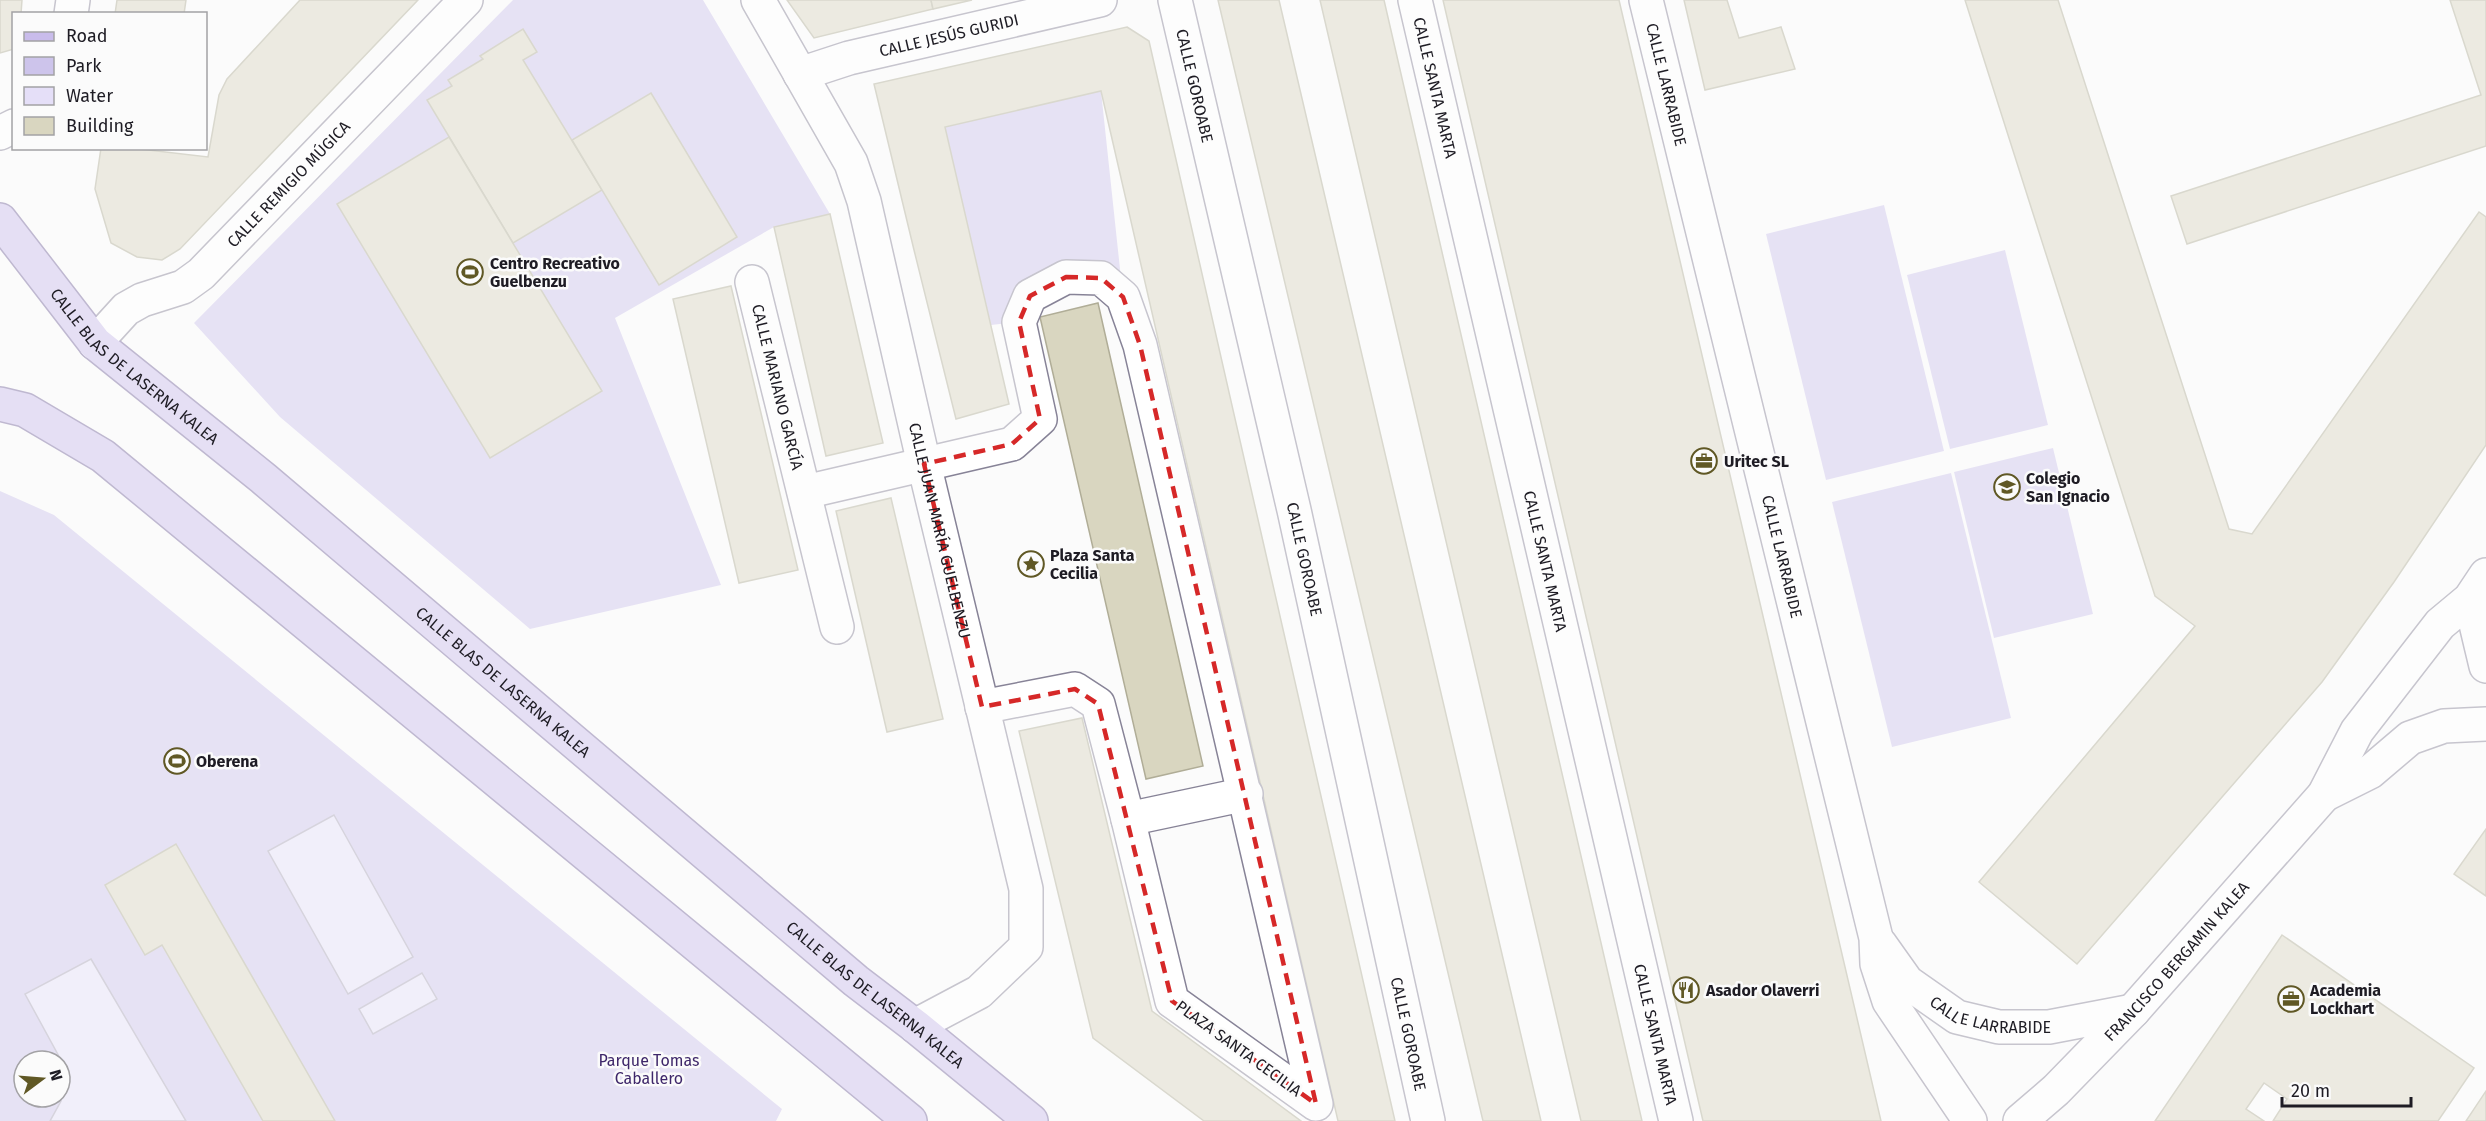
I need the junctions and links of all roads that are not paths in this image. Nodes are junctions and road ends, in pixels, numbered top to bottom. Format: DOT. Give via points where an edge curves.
graph roads {
  1 [pos="466,0"];
  2 [pos="758,0"];
  3 [pos="1100,0"];
  4 [pos="1175,0"];
  5 [pos="1414,0"];
  6 [pos="1646,0"];
  7 [pos="1030,8"];
  8 [pos="800,74"];
  9 [pos="0,220"];
  10 [pos="752,282"];
  11 [pos="94,343"];
  12 [pos="0,404"];
  13 [pos="924,464"];
  14 [pos="805,492"];
  15 [pos="2478,587"];
  16 [pos="837,627"];
  17 [pos="2486,666"];
  18 [pos="982,707"];
  19 [pos="2486,724"];
  20 [pos="1246,794"];
  21 [pos="2324,795"];
  22 [pos="1128,819"];
  23 [pos="1876,938"];
  24 [pos="2133,1011"];
  25 [pos="915,1026"];
  26 [pos="910,1121"];
  27 [pos="1031,1121"];
  28 [pos="1428,1121"];
  29 [pos="1676,1121"];
  30 [pos="1970,1121"];
  31 [pos="2020,1121"];
  1 -- 11 [label="street, CALLE REMIGIO MÚGICA" via="201,274 183,287 126,309"];
  2 -- 8 [label="street, CALLE JUAN MARÍA GUELBENZU"];
  3 -- 7 [label="street, CALLE JESÚS GURIDI"];
  4 -- 28 [label="street, CALLE GOROABE" via="1291,499"];
  5 -- 29 [label="street, CALLE SANTA MARTA"];
  6 -- 23 [label="street, CALLE LARRABIDE"];
  7 -- 8 [label="street, CALLE JESÚS GURIDI"];
  8 -- 13 [label="street, CALLE JUAN MARÍA GUELBENZU" via="851,163 864,201"];
  9 -- 11 [label="main road, CALLE BLAS DE LASERNA KALEA"];
  10 -- 14 [label="street, CALLE MARIANO GARCÍA"];
  11 -- 25 [label="main road, CALLE BLAS DE LASERNA KALEA" via="263,478 856,981"];
  12 -- 26 [label="main road" via="25,410 103,456"];
  13 -- 14 [label="street, CALLE MARIANO GARCÍA"];
  13 -- 18 [label="street, CALLE JUAN MARÍA GUELBENZU"];
  13 -- 20 [label="street, PLAZA SANTA CECILIA" via="1012,444 1040,419 1019,322 1030,296 1066,277 1101,278 1123,297 1140,345"];
  14 -- 16 [label="street, CALLE MARIANO GARCÍA"];
  15 -- 17 [label="street, FRANCISCO BERGAMIN KALEA"];
  15 -- 21 [label="street, FRANCISCO BERGAMIN KALEA" via="2440,624 2357,731"];
  18 -- 22 [label="street, PLAZA SANTA CECILIA" via="1075,689 1098,704"];
  18 -- 25 [label="street, CALLE JUAN MARÍA GUELBENZU" via="1026,889 1026,946 979,993"];
  19 -- 21 [label="street, FRANCISCO BERGAMIN KALEA" via="2444,726 2410,738 2370,772"];
  20 -- 22 [label="street"];
  20 -- 22 [label="street, PLAZA SANTA CECILIA" via="1316,1104 1172,1001"];
  21 -- 24 [label="street, FRANCISCO BERGAMIN KALEA"];
  23 -- 24 [label="street, CALLE LARRABIDE" via="1907,982 1957,1017 1999,1027 2049,1027"];
  23 -- 30 [label="street, CALLE LARRABIDE" via="1877,964 1889,1001"];
  24 -- 31 [label="street, FRANCISCO BERGAMIN KALEA"];
  25 -- 27 [label="main road, CALLE BLAS DE LASERNA KALEA"];
}
